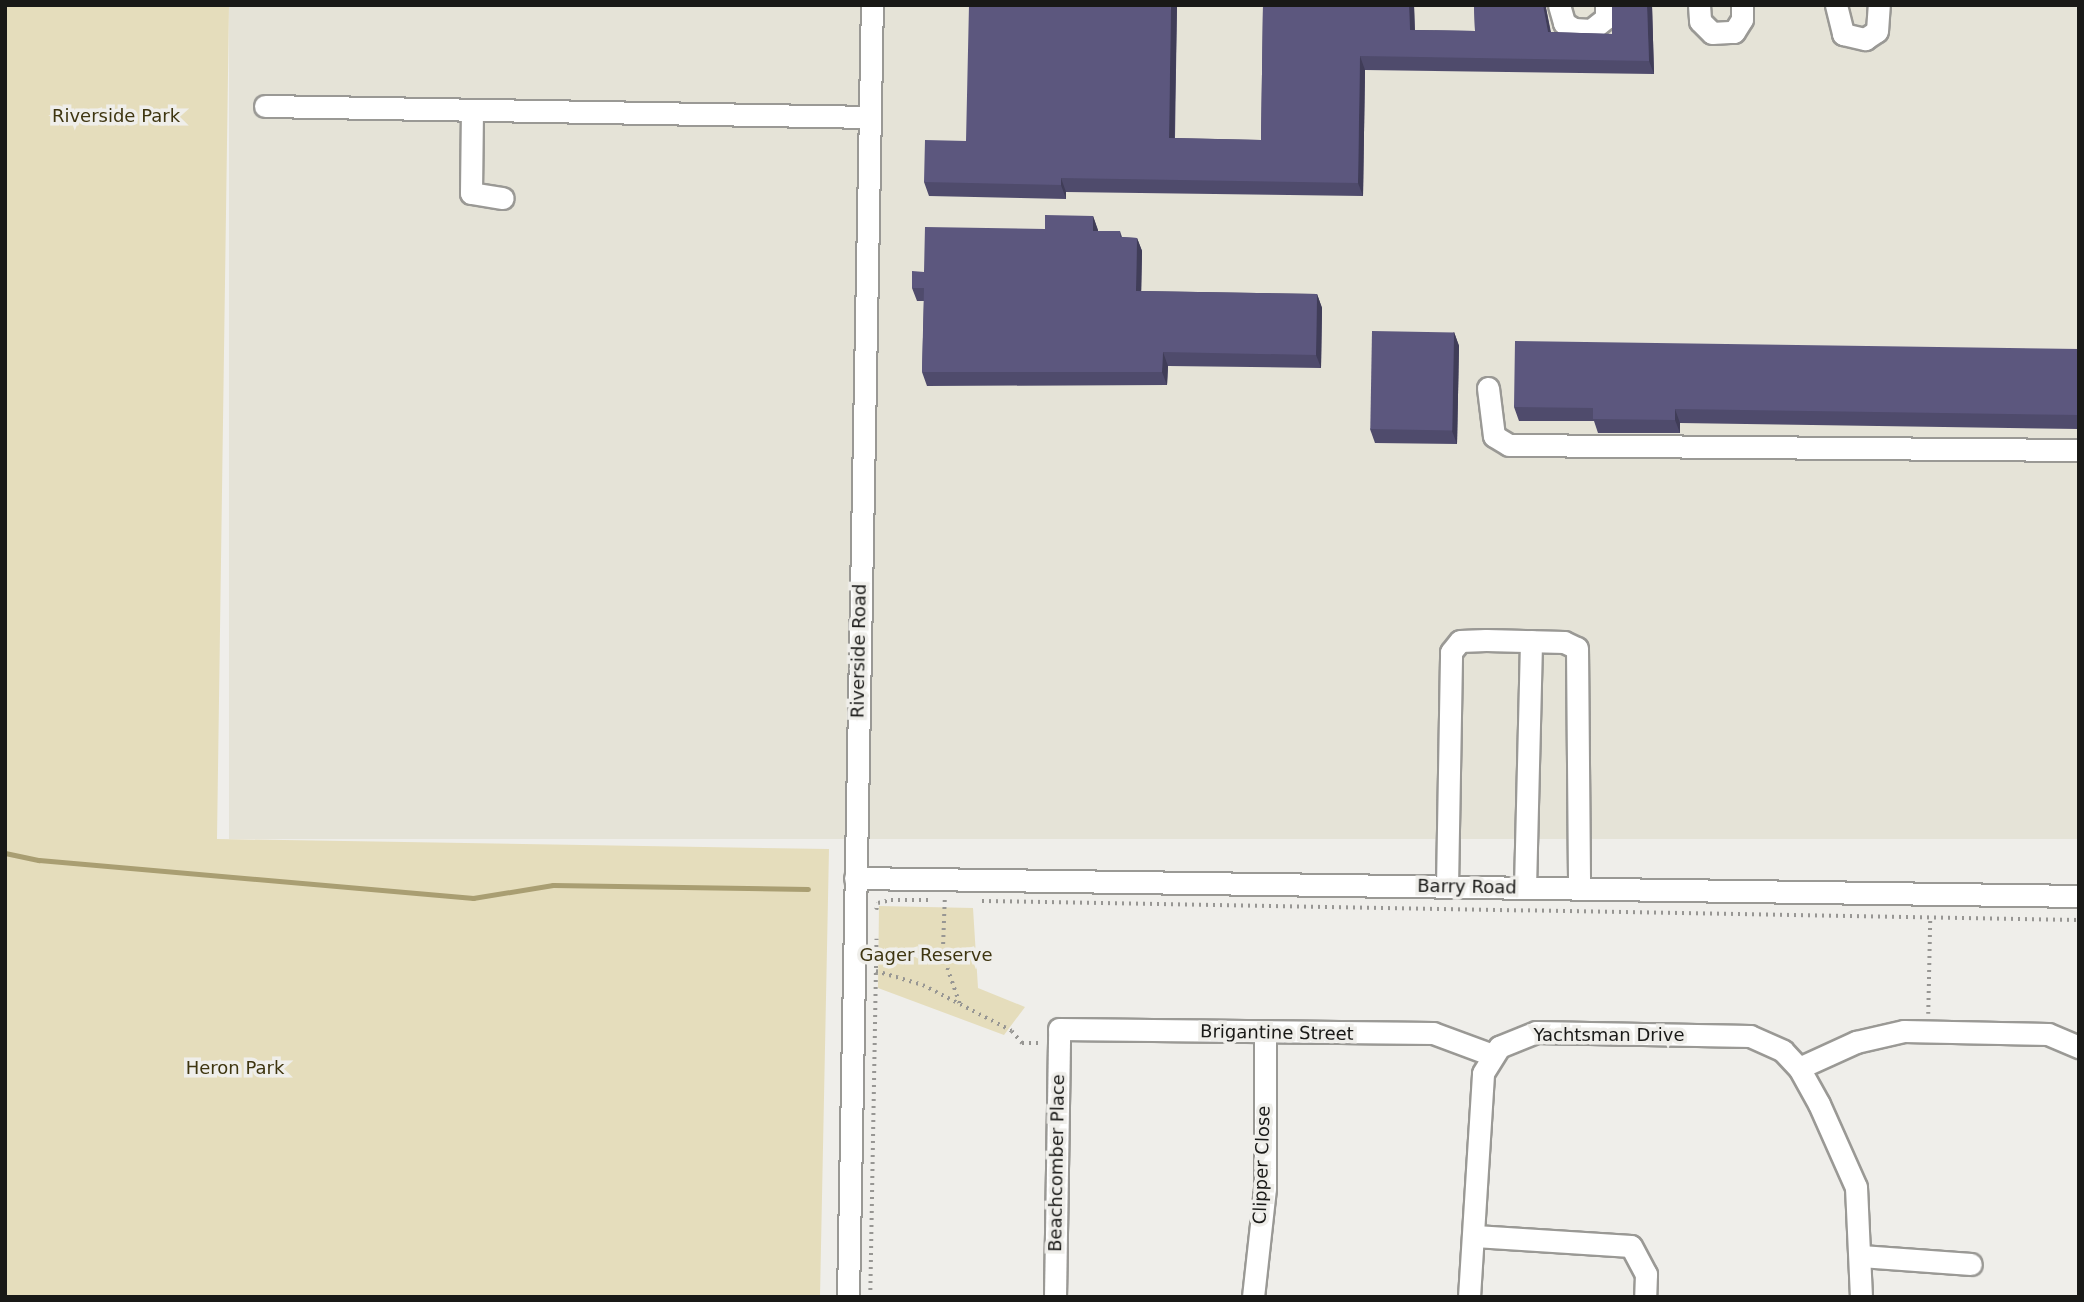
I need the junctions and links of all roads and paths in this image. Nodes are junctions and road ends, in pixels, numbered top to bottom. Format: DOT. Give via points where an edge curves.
graph roads {
  1 [pos="872,5"];
  2 [pos="1559,5"];
  3 [pos="1606,5"];
  4 [pos="1699,5"];
  5 [pos="1742,5"];
  6 [pos="1836,5"];
  7 [pos="1879,5"];
  8 [pos="265,106"];
  9 [pos="472,110"];
  10 [pos="869,117"];
  11 [pos="503,198"];
  12 [pos="1488,388"];
  13 [pos="2079,450"];
  14 [pos="1531,641"];
  15 [pos="855,878"];
  16 [pos="1447,887"];
  17 [pos="1525,888"];
  18 [pos="1579,889"];
  19 [pos="2079,896"];
  20 [pos="945,900"];
  21 [pos="958,900"];
  22 [pos="972,901"];
  23 [pos="1930,918"];
  24 [pos="876,920"];
  25 [pos="2079,920"];
  26 [pos="876,933"];
  27 [pos="876,971"];
  28 [pos="961,1006"];
  29 [pos="1927,1016"];
  30 [pos="1059,1029"];
  31 [pos="1265,1032"];
  32 [pos="2079,1047"];
  33 [pos="1492,1055"];
  34 [pos="1799,1068"];
  35 [pos="1475,1237"];
  36 [pos="1861,1256"];
  37 [pos="1971,1264"];
  38 [pos="848,1297"];
  39 [pos="870,1297"];
  40 [pos="1055,1297"];
  41 [pos="1253,1297"];
  42 [pos="1469,1297"];
  43 [pos="1645,1297"];
  44 [pos="1861,1297"];
  1 -- 10 [label="street, Riverside Road"];
  2 -- 3 [label="street" via="1564,23 1591,30 1606,18"];
  4 -- 5 [label="street" via="1700,21 1712,33 1734,32 1742,19"];
  6 -- 7 [label="street" via="1843,34 1865,39 1877,31"];
  8 -- 9 [label="street"];
  9 -- 10 [label="street"];
  9 -- 11 [label="street" via="471,193"];
  10 -- 15 [label="street, Riverside Road"];
  12 -- 13 [label="street" via="1494,436 1509,445"];
  14 -- 16 [label="street" via="1460,641 1451,652"];
  14 -- 17 [label="street"];
  14 -- 18 [label="street" via="1564,642 1577,648"];
  15 -- 16 [label="street, Barry Road"];
  15 -- 38 [label="street, Riverside Road"];
  16 -- 17 [label="street, Barry Road"];
  17 -- 18 [label="street, Barry Road"];
  18 -- 19 [label="street, Barry Road"];
  20 -- 21 [label="path"];
  20 -- 24 [label="path" via="878,903"];
  20 -- 28 [label="path" via="943,955"];
  22 -- 23 [label="path"];
  23 -- 25 [label="path"];
  23 -- 29 [label="path"];
  26 -- 27 [label="path"];
  27 -- 28 [label="path" via="923,985"];
  27 -- 39 [label="path"];
  28 -- 30 [label="path" via="1035,1046"];
  30 -- 31 [label="street, Brigantine Street"];
  30 -- 40 [label="street, Beachcomber Place"];
  31 -- 33 [label="street, Brigantine Street" via="1433,1034"];
  31 -- 41 [label="street, Clipper Close" via="1265,1188"];
  32 -- 34 [label="street" via="2048,1034 1904,1031 1856,1042"];
  33 -- 34 [label="street, Yachtsman Drive" via="1511,1039 1536,1032 1750,1036 1783,1051"];
  33 -- 35 [label="street" via="1478,1095"];
  34 -- 36 [label="street, Yachtsman Drive" via="1856,1187"];
  35 -- 42 [label="street"];
  35 -- 43 [label="street" via="1632,1247 1646,1274"];
  36 -- 37 [label="street"];
  36 -- 44 [label="street, Yachtsman Drive"];
}
